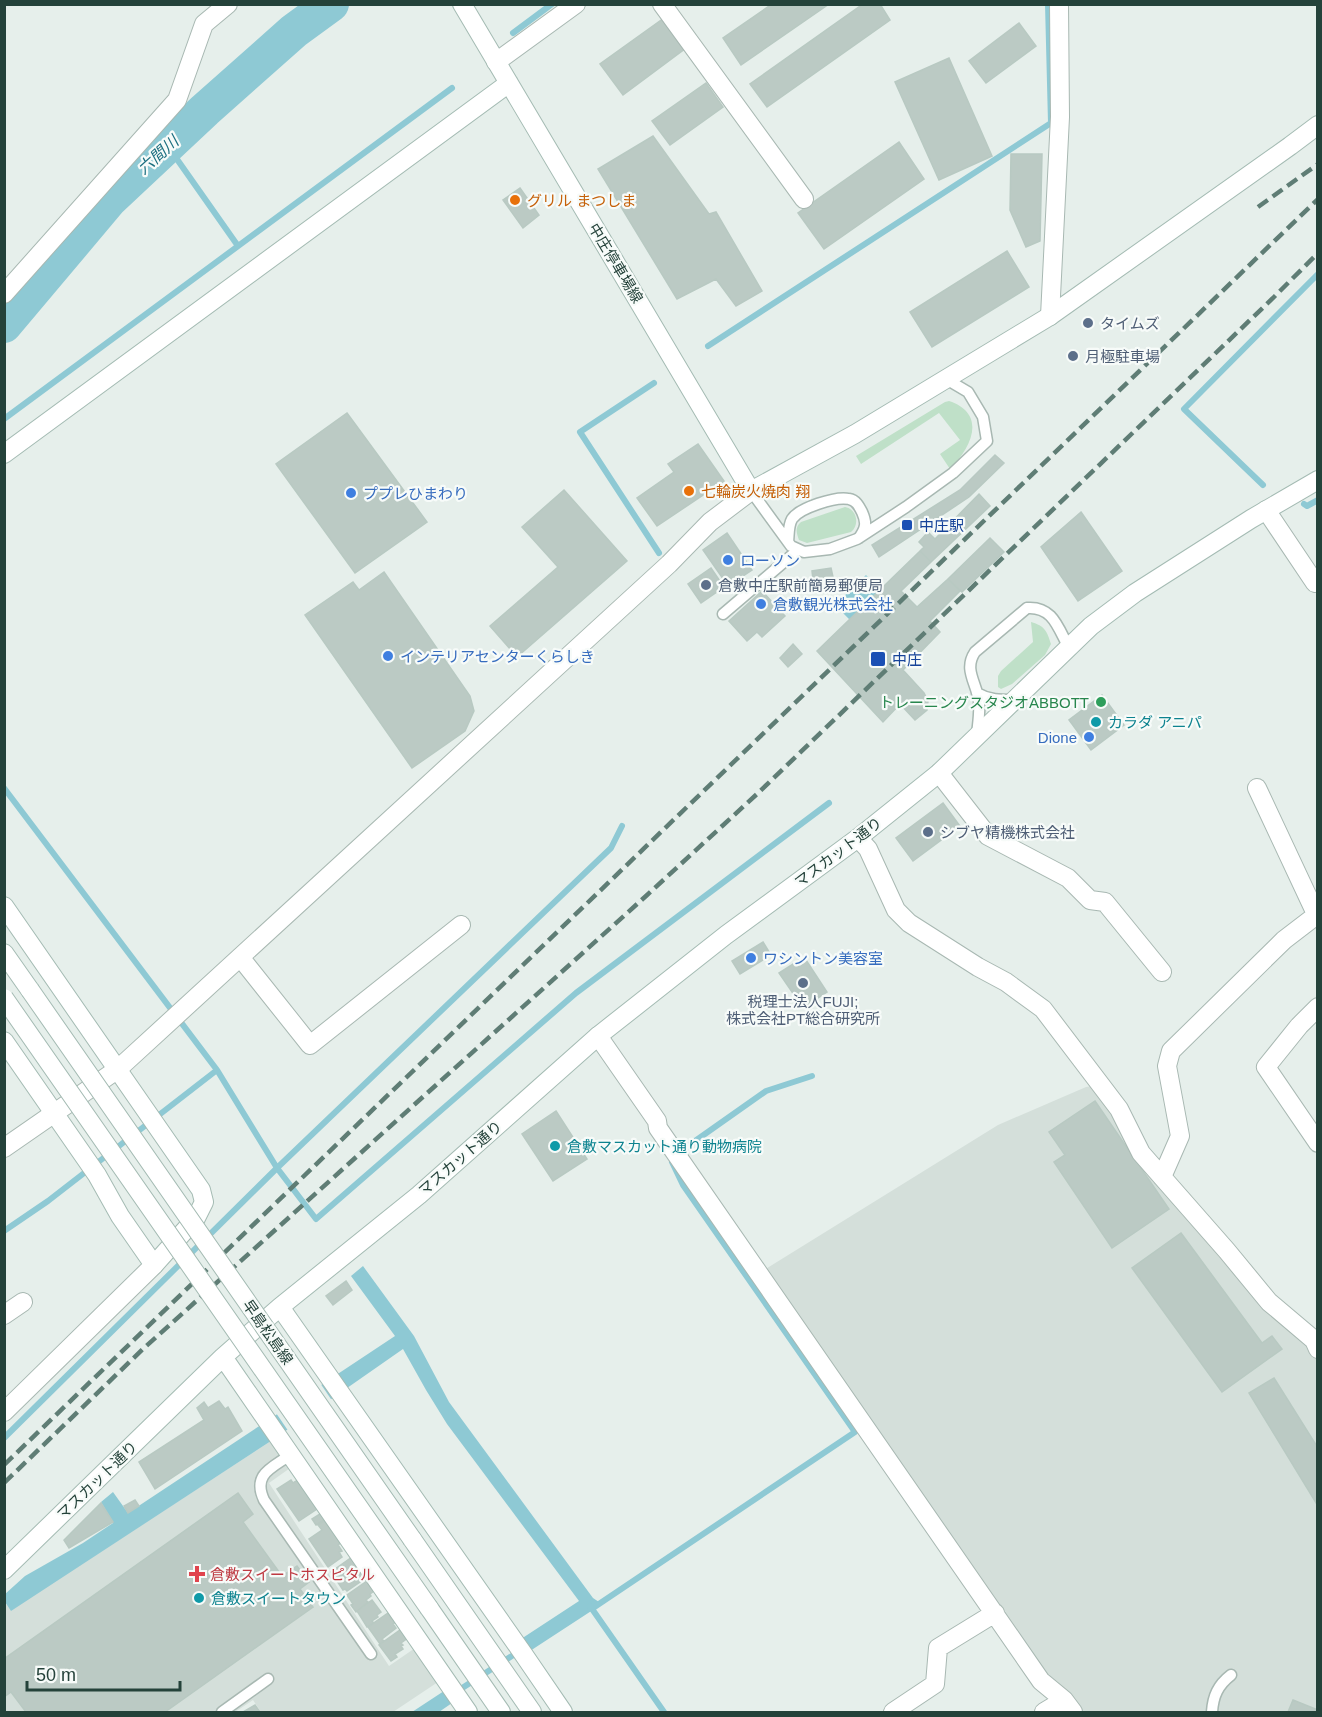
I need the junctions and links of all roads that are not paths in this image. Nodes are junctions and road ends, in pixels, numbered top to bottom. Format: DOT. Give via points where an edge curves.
graph roads {
  1 [pos="228,4"];
  2 [pos="462,4"];
  3 [pos="576,4"];
  4 [pos="662,4"];
  5 [pos="1059,4"];
  6 [pos="496,62"];
  7 [pos="509,83"];
  8 [pos="1317,125"];
  9 [pos="804,198"];
  10 [pos="4,294"];
  11 [pos="1050,315"];
  12 [pos="946,379"];
  13 [pos="4,454"];
  14 [pos="1317,480"];
  15 [pos="751,491"];
  16 [pos="1266,510"];
  17 [pos="857,539"];
  18 [pos="788,542"];
  19 [pos="798,550"];
  20 [pos="1315,583"];
  21 [pos="723,614"];
  22 [pos="1069,648"];
  23 [pos="977,693"];
  24 [pos="1014,700"];
  25 [pos="977,736"];
  26 [pos="939,773"];
  27 [pos="1257,788"];
  28 [pos="858,838"];
  29 [pos="4,906"];
  30 [pos="1317,914"];
  31 [pos="461,925"];
  32 [pos="4,953"];
  33 [pos="240,957"];
  34 [pos="1162,972"];
  35 [pos="4,998"];
  36 [pos="1317,1007"];
  37 [pos="598,1036"];
  38 [pos="4,1041"];
  39 [pos="118,1069"];
  40 [pos="54,1113"];
  41 [pos="1317,1143"];
  42 [pos="4,1148"];
  43 [pos="1162,1177"];
  44 [pos="154,1264"];
  45 [pos="23,1302"];
  46 [pos="279,1307"];
  47 [pos="4,1315"];
  48 [pos="1317,1349"];
  49 [pos="223,1358"];
  50 [pos="4,1412"];
  51 [pos="291,1455"];
  52 [pos="4,1570"];
  53 [pos="995,1613"];
  54 [pos="370,1654"];
  55 [pos="1231,1676"];
  56 [pos="268,1679"];
  57 [pos="459,1700"];
  58 [pos="1068,1706"];
  59 [pos="222,1713"];
  60 [pos="501,1713"];
  61 [pos="532,1713"];
  62 [pos="563,1713"];
  63 [pos="893,1713"];
  64 [pos="1044,1713"];
  65 [pos="1212,1713"];
  1 -- 10 [label="street" via="204,24 177,100"];
  2 -- 6 [label="street, 中庄停車場線"];
  3 -- 6 [label="street"];
  4 -- 9 [label="street"];
  5 -- 11 [label="street" via="1060,117"];
  6 -- 7 [label="street, 中庄停車場線"];
  7 -- 13 [label="street"];
  7 -- 15 [label="street, 中庄停車場線"];
  8 -- 11 [label="street"];
  11 -- 12 [label="street"];
  12 -- 15 [label="street"];
  12 -- 17 [label="lane" via="968,392 983,417 987,441 953,473"];
  14 -- 16 [label="street, マスカット通り"];
  15 -- 18 [label="lane"];
  15 -- 33 [label="street" via="710,522"];
  16 -- 20 [label="street"];
  16 -- 22 [label="street, マスカット通り" via="1135,593"];
  17 -- 18 [label="lane" via="866,521 859,504 836,499 793,517"];
  17 -- 19 [label="lane" via="830,549"];
  18 -- 19 [label="lane"];
  19 -- 21 [label="lane"];
  22 -- 23 [label="lane" via="1053,618 1045,611 1028,608 970,659"];
  22 -- 24 [label="street, マスカット通り"];
  23 -- 24 [label="lane" via="992,699"];
  23 -- 25 [label="lane"];
  24 -- 25 [label="street, マスカット通り"];
  25 -- 26 [label="street, マスカット通り"];
  26 -- 28 [label="street, マスカット通り"];
  26 -- 34 [label="street" via="988,836 1068,878 1090,900 1105,902"];
  27 -- 30 [label="street"];
  28 -- 37 [label="street, マスカット通り"];
  28 -- 43 [label="street" via="868,849 896,910 909,923 1043,1009 1119,1109 1141,1153"];
  29 -- 39 [label="street"];
  30 -- 43 [label="street" via="1284,940 1171,1051 1167,1066 1180,1136"];
  31 -- 33 [label="street" via="310,1046"];
  32 -- 61 [label="street, 早島松島線, bridge"];
  33 -- 39 [label="street"];
  35 -- 60 [label="street, 早島松島線, bridge"];
  36 -- 41 [label="street" via="1266,1067"];
  37 -- 46 [label="street, マスカット通り" via="419,1195"];
  37 -- 53 [label="street" via="676,1155"];
  38 -- 40 [label="street"];
  39 -- 40 [label="street"];
  39 -- 44 [label="street" via="201,1190 204,1202 196,1218"];
  40 -- 42 [label="street"];
  40 -- 44 [label="street"];
  43 -- 48 [label="street" via="1269,1302 1314,1340"];
  44 -- 50 [label="street"];
  45 -- 47 [label="street"];
  46 -- 49 [label="street, マスカット通り"];
  46 -- 62 [label="street"];
  49 -- 51 [label="street"];
  49 -- 52 [label="street, マスカット通り"];
  51 -- 54 [label="lane" via="263,1475 261,1493"];
  51 -- 57 [label="street"];
  53 -- 58 [label="street" via="1041,1681"];
  53 -- 63 [label="street" via="938,1648 935,1684"];
  55 -- 65 [label="lane" via="1220,1683"];
  56 -- 59 [label="lane"];
  58 -- 64 [label="street"];
}
